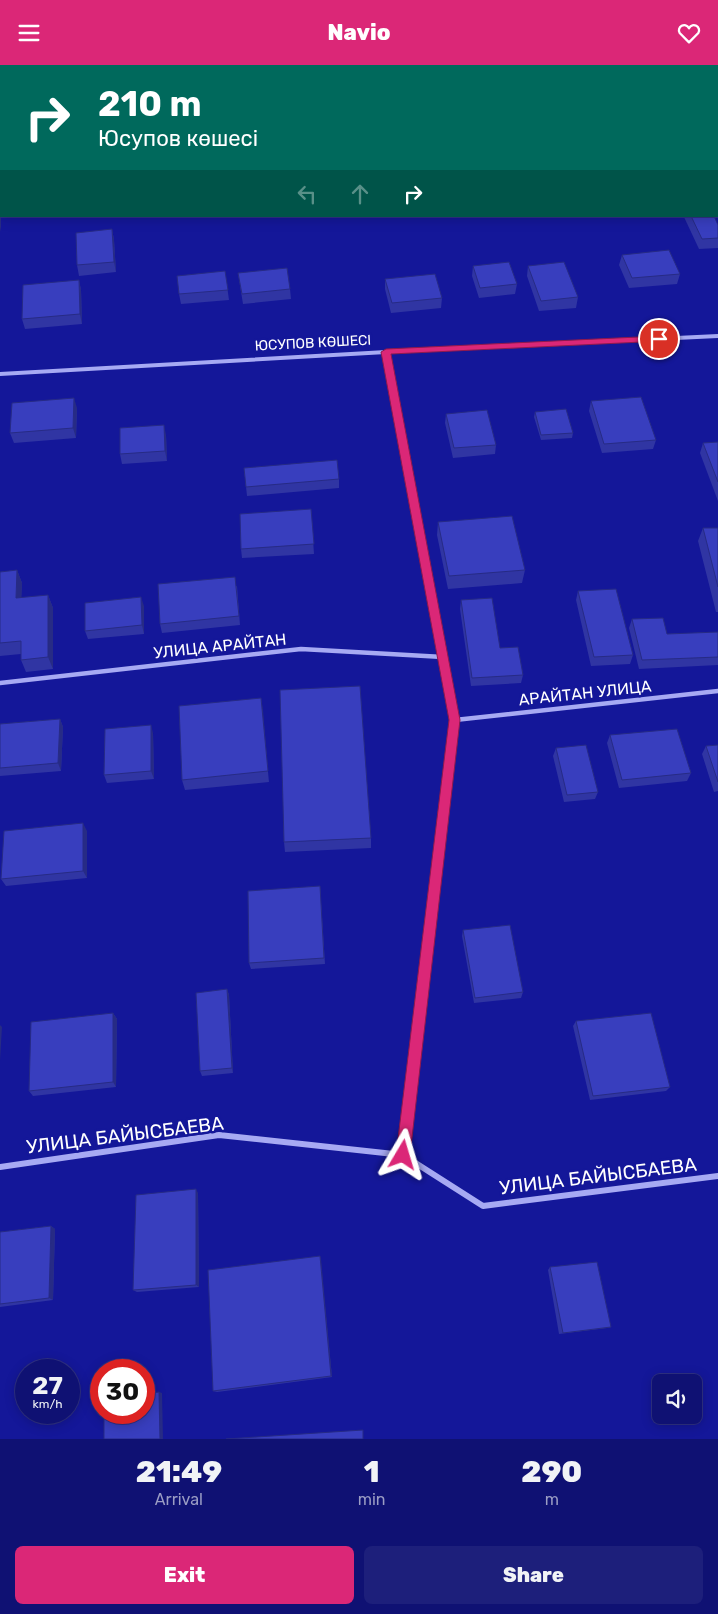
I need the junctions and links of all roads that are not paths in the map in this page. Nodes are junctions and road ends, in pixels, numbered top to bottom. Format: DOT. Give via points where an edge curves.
graph roads {
  1 [pos="718,336"];
  2 [pos="386,352"];
  3 [pos="0,374"];
  4 [pos="443,657"];
  5 [pos="0,683"];
  6 [pos="718,691"];
  7 [pos="455,720"];
  8 [pos="403,1155"];
  9 [pos="0,1167"];
  10 [pos="718,1176"];
  1 -- 2 [label="street, ЮСУПОВ КӨШЕСІ"];
  2 -- 3 [label="street, ЮСУПОВ КӨШЕСІ"];
  2 -- 4 [label="street"];
  4 -- 5 [label="street, УЛИЦА АРАЙТАН" via="301,649"];
  4 -- 7 [label="street"];
  6 -- 7 [label="street, АРАЙТАН УЛИЦА"];
  7 -- 8 [label="street"];
  8 -- 9 [label="street, УЛИЦА БАЙЫСБАЕВА" via="219,1135"];
  8 -- 10 [label="street, УЛИЦА БАЙЫСБАЕВА" via="482,1206"];
}
